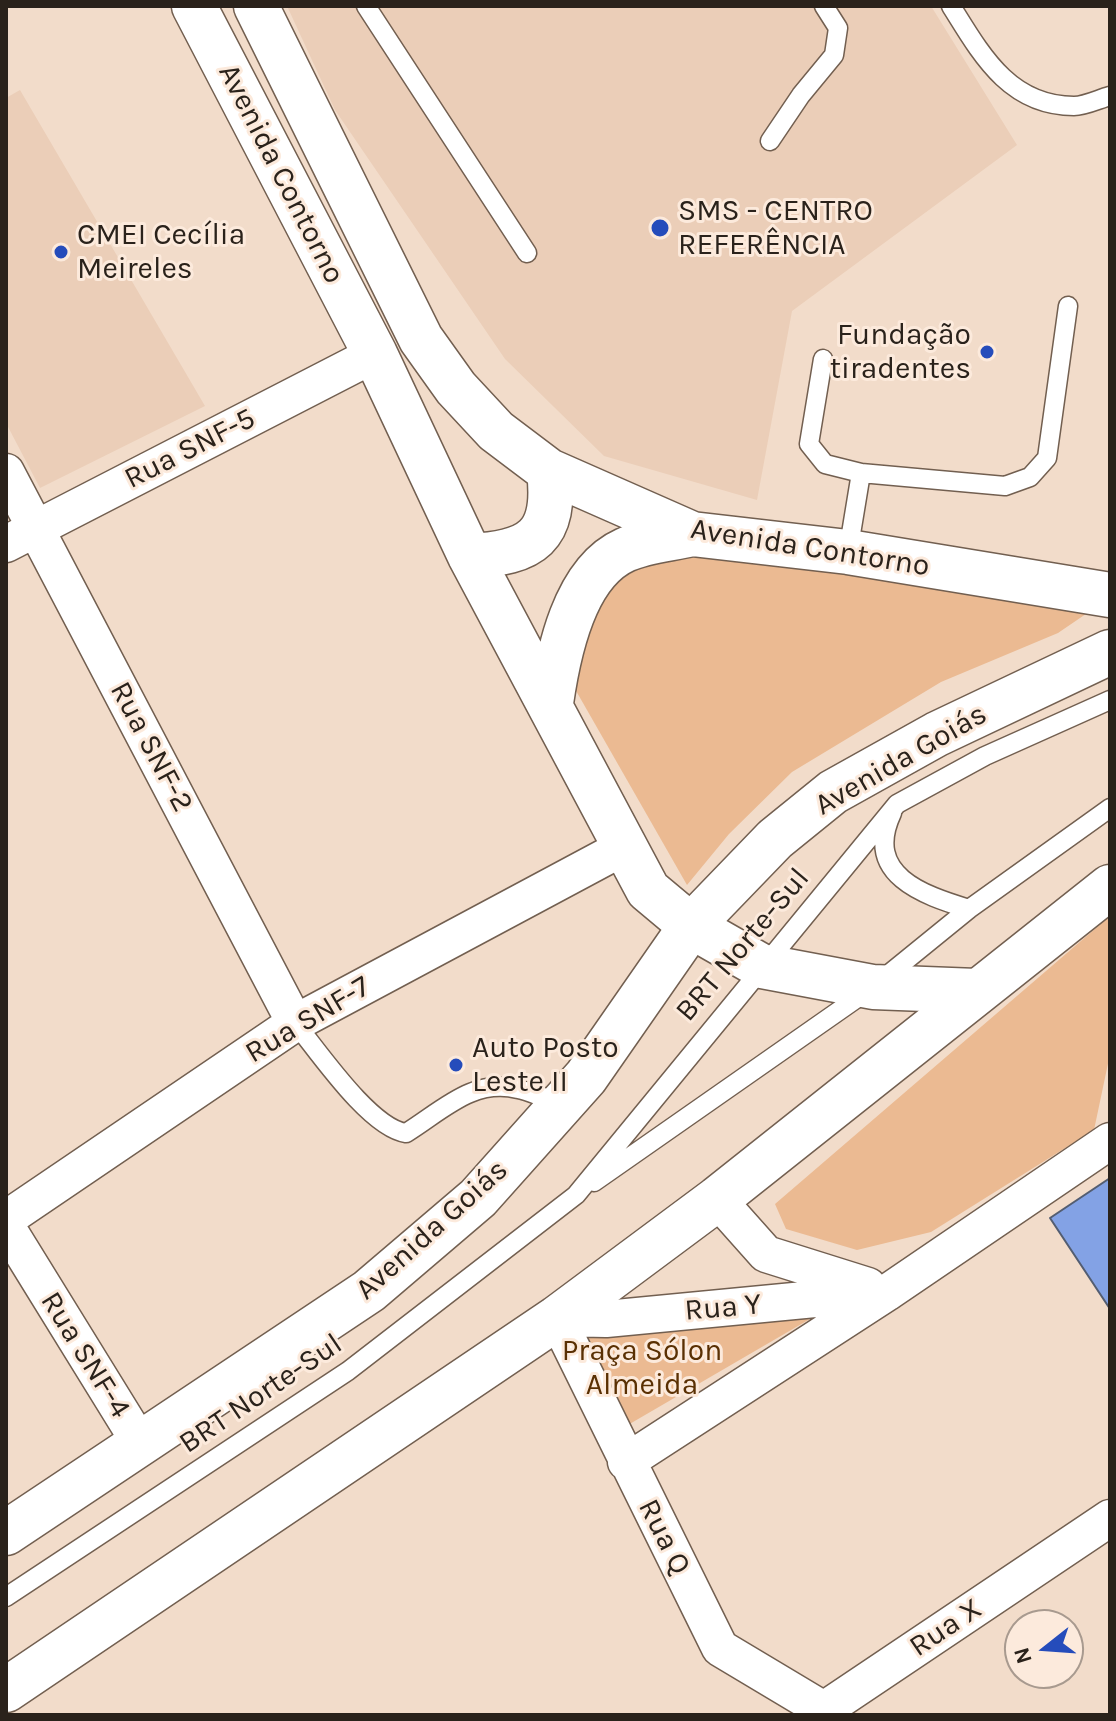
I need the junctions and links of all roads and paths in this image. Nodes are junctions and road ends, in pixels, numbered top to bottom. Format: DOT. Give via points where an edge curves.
graph roads {
  1 [pos="194,6"];
  2 [pos="256,6"];
  3 [pos="366,6"];
  4 [pos="824,6"];
  5 [pos="951,6"];
  6 [pos="1110,96"];
  7 [pos="770,141"];
  8 [pos="527,253"];
  9 [pos="1068,306"];
  10 [pos="375,354"];
  11 [pos="823,359"];
  12 [pos="549,471"];
  13 [pos="6,472"];
  14 [pos="861,473"];
  15 [pos="692,534"];
  16 [pos="21,537"];
  17 [pos="848,552"];
  18 [pos="470,556"];
  19 [pos="1110,595"];
  20 [pos="1110,652"];
  21 [pos="1110,700"];
  22 [pos="551,703"];
  23 [pos="897,804"];
  24 [pos="1110,808"];
  25 [pos="626,846"];
  26 [pos="1110,887"];
  27 [pos="969,909"];
  28 [pos="691,926"];
  29 [pos="761,966"];
  30 [pos="873,987"];
  31 [pos="977,991"];
  32 [pos="295,1023"];
  33 [pos="563,1103"];
  34 [pos="1110,1141"];
  35 [pos="576,1195"];
  36 [pos="717,1199"];
  37 [pos="6,1219"];
  38 [pos="6,1226"];
  39 [pos="888,1292"];
  40 [pos="557,1318"];
  41 [pos="140,1443"];
  42 [pos="626,1462"];
  43 [pos="1110,1518"];
  44 [pos="6,1533"];
  45 [pos="6,1597"];
  46 [pos="6,1690"];
  47 [pos="826,1713"];
  1 -- 10 [label="main road, Avenida Contorno"];
  2 -- 12 [label="main road, Avenida Contorno" via="421,339 496,431"];
  3 -- 8 [label="lane"];
  4 -- 7 [label="lane" via="838,28 834,55"];
  5 -- 6 [label="lane" via="992,70 1033,99 1076,107"];
  9 -- 14 [label="lane" via="1047,458 1030,477 1005,486"];
  10 -- 16 [label="street, Rua SNF-5"];
  10 -- 18 [label="main road, Avenida Contorno"];
  11 -- 14 [label="lane" via="809,444 825,464"];
  12 -- 15 [label="main road, Avenida Contorno"];
  12 -- 18 [label="main road" via="553,507 541,534 503,554"];
  13 -- 16 [label="street, Rua SNF-2"];
  14 -- 17 [label="lane"];
  15 -- 17 [label="main road, Avenida Contorno"];
  15 -- 22 [label="main road" via="626,549 604,562 575,609 559,651"];
  16 -- 32 [label="street, Rua SNF-2"];
  17 -- 19 [label="main road, Avenida Contorno"];
  18 -- 22 [label="main road, Avenida Contorno"];
  20 -- 28 [label="main road, Avenida Goiás" via="937,734 833,792 775,839"];
  21 -- 23 [label="lane, BRT Norte-Sul" via="973,762"];
  22 -- 25 [label="main road, Avenida Contorno"];
  23 -- 27 [label="lane" via="885,841 903,883"];
  23 -- 29 [label="lane, BRT Norte-Sul"];
  24 -- 27 [label="lane"];
  25 -- 28 [label="main road, Avenida Contorno" via="648,890"];
  25 -- 32 [label="street, Rua SNF-7"];
  26 -- 31 [label="main road"];
  27 -- 30 [label="lane"];
  28 -- 29 [label="main road, Avenida Contorno"];
  28 -- 33 [label="main road, Avenida Goiás"];
  29 -- 30 [label="main road, Avenida Contorno"];
  29 -- 35 [label="lane, BRT Norte-Sul"];
  30 -- 31 [label="main road, Avenida Contorno"];
  30 -- 35 [label="lane"];
  31 -- 36 [label="main road"];
  32 -- 33 [label="lane" via="392,1131 406,1133 464,1092 490,1085"];
  32 -- 37 [label="street, Rua SNF-7"];
  33 -- 41 [label="main road, Avenida Goiás" via="478,1198 369,1291"];
  34 -- 39 [label="street, Rua Y"];
  35 -- 45 [label="lane" via="348,1371"];
  36 -- 39 [label="street, Rua Y" via="766,1254"];
  36 -- 40 [label="main road"];
  38 -- 41 [label="street, Rua SNF-4"];
  39 -- 40 [label="street, Rua Y" via="606,1319"];
  39 -- 42 [label="street, Rua Y"];
  40 -- 42 [label="street, Rua Q"];
  40 -- 46 [label="main road"];
  41 -- 44 [label="main road, Avenida Goiás"];
  42 -- 47 [label="street, Rua Q" via="720,1648"];
  43 -- 47 [label="street, Rua X"];
}
